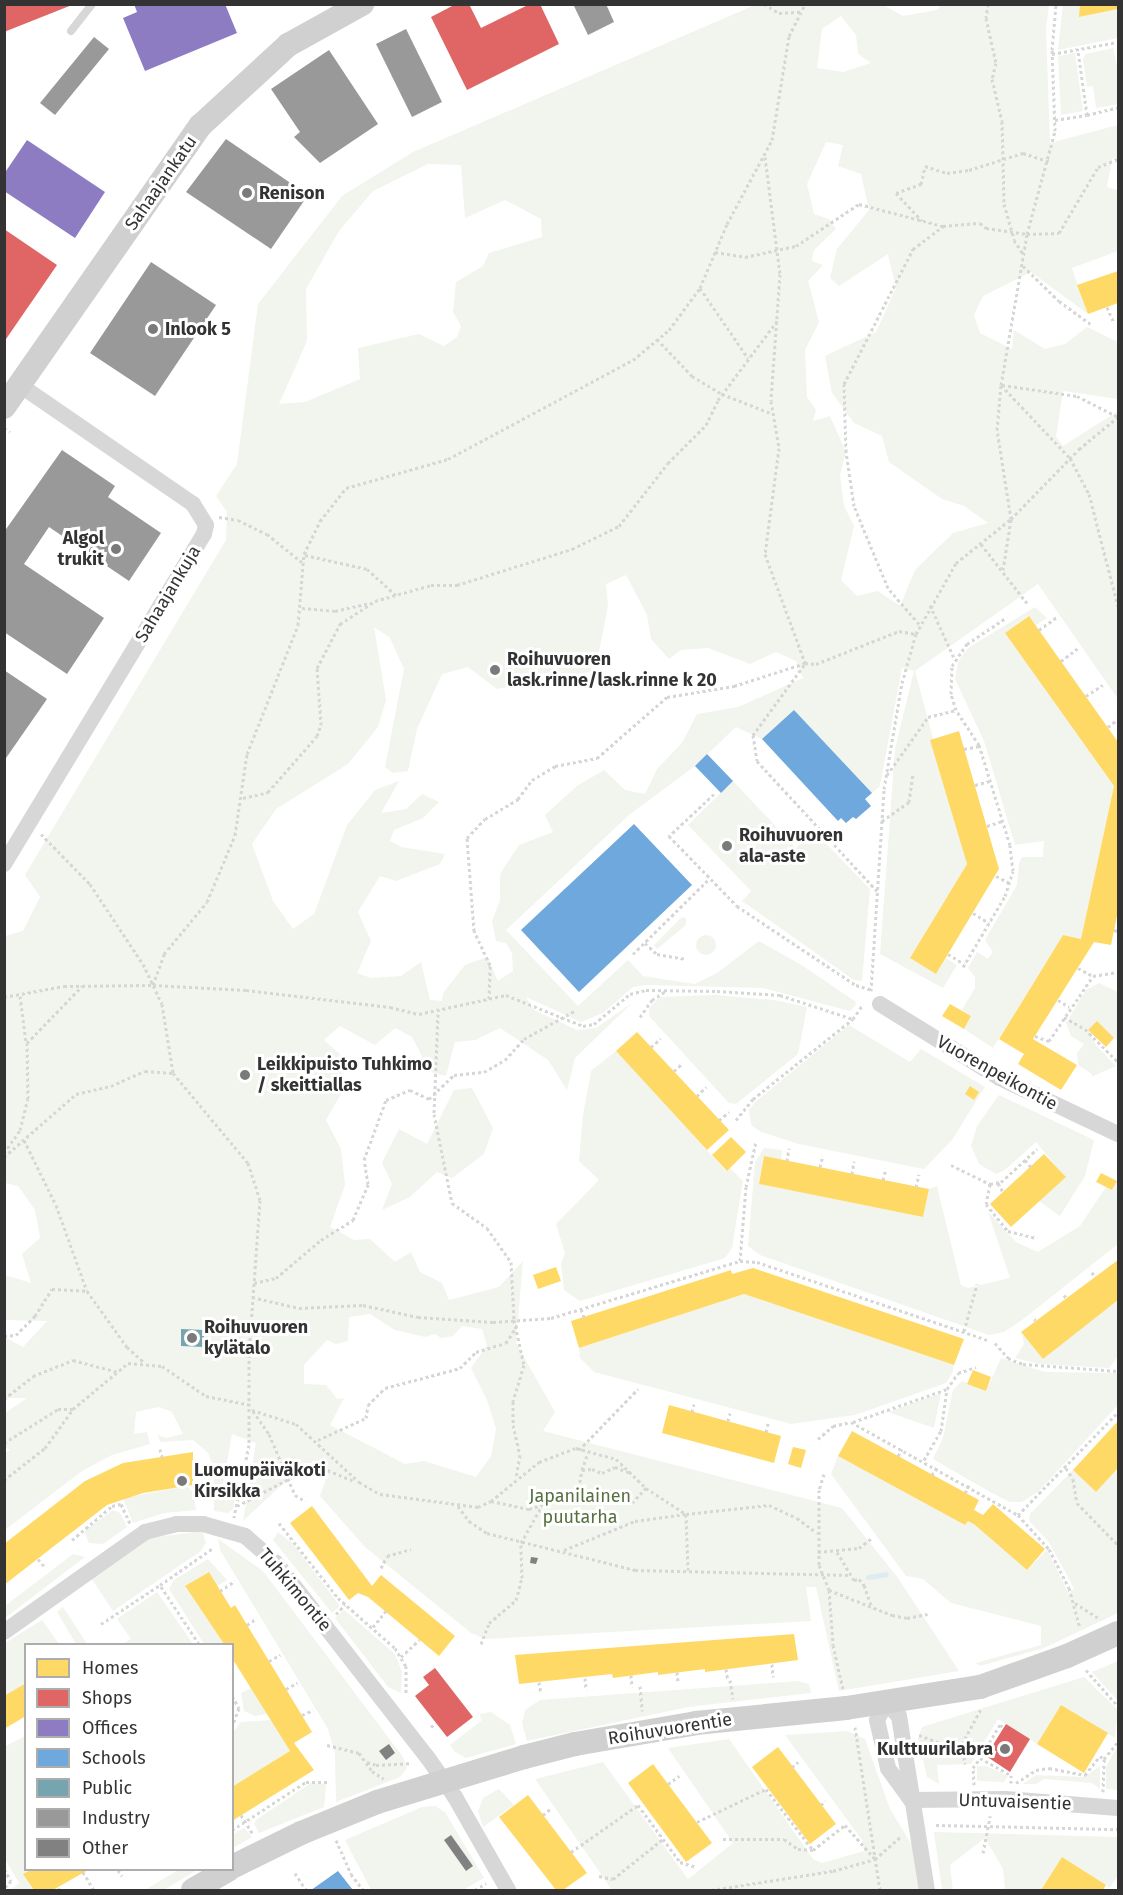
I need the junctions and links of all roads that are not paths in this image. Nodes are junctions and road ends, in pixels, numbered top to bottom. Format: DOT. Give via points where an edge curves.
graph roads {
  1 [pos="92,4"];
  2 [pos="362,4"];
  3 [pos="71,31"];
  4 [pos="20,385"];
  5 [pos="4,407"];
  6 [pos="4,864"];
  7 [pos="876,997"];
  8 [pos="1119,1134"];
  9 [pos="1114,1629"];
  10 [pos="4,1632"];
  11 [pos="886,1703"];
  12 [pos="445,1780"];
  13 [pos="911,1800"];
  14 [pos="1119,1808"];
  15 [pos="234,1866"];
  16 [pos="225,1871"];
  17 [pos="194,1890"];
  18 [pos="508,1890"];
  19 [pos="927,1890"];
  1 -- 3 [label="lane"];
  2 -- 4 [label="main road, Sahaajankatu" via="288,45 200,126"];
  4 -- 5 [label="main road, Sahaajankatu"];
  4 -- 6 [label="street, Sahaajankuja" via="193,504 206,525"];
  7 -- 8 [label="street, Vuorenpeikontie" via="1000,1078"];
  9 -- 11 [label="main road, Roihuvuorentie" via="1067,1656 980,1687"];
  10 -- 12 [label="street, Tuhkimontie" via="145,1532 177,1524 232,1530 260,1546 276,1563"];
  11 -- 12 [label="main road, Roihuvuorentie" via="696,1723 575,1744"];
  11 -- 13 [label="street" via="878,1720 888,1768"];
  12 -- 15 [label="main road, Roihuvuorentie" via="331,1820"];
  12 -- 18 [label="street, Tuhkimontie"];
  13 -- 14 [label="street, Untuvaisentie" via="999,1799"];
  13 -- 19 [label="street"];
  16 -- 17 [label="main road"];
}
